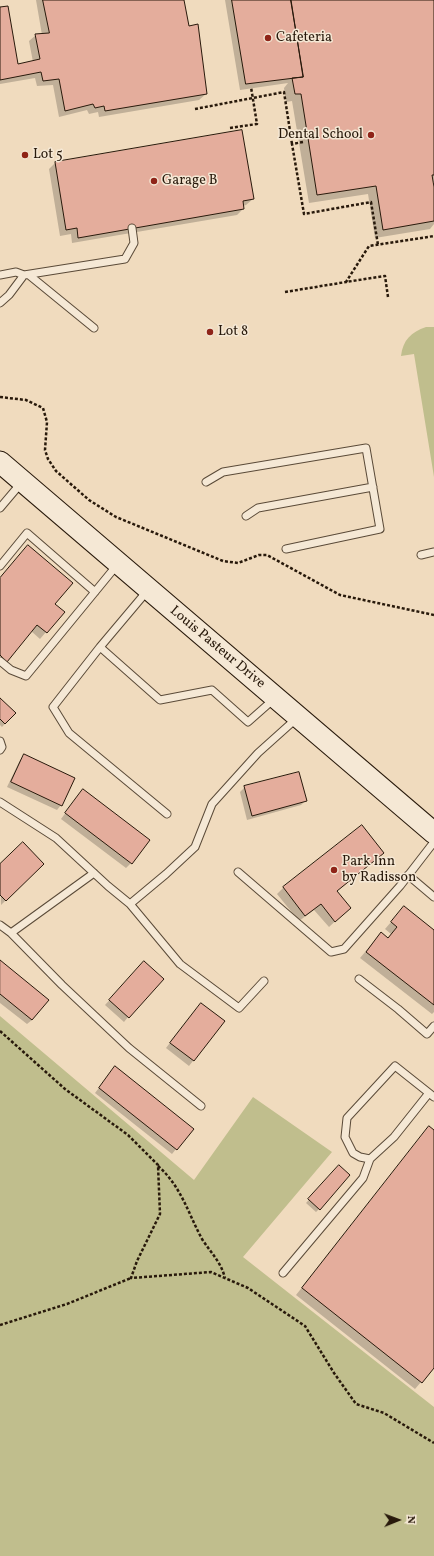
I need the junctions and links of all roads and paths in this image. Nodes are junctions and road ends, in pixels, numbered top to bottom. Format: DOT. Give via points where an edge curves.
graph roads {
  1 [pos="251,87"];
  2 [pos="253,98"];
  3 [pos="196,109"];
  4 [pos="230,128"];
  5 [pos="303,142"];
  6 [pos="292,144"];
  7 [pos="132,228"];
  8 [pos="434,236"];
  9 [pos="378,245"];
  10 [pos="0,275"];
  11 [pos="26,275"];
  12 [pos="346,282"];
  13 [pos="285,292"];
  14 [pos="388,297"];
  15 [pos="0,303"];
  16 [pos="94,328"];
  17 [pos="0,397"];
  18 [pos="0,462"];
  19 [pos="22,482"];
  20 [pos="206,482"];
  21 [pos="373,487"];
  22 [pos="0,507"];
  23 [pos="246,516"];
  24 [pos="286,549"];
  25 [pos="434,552"];
  26 [pos="422,554"];
  27 [pos="119,564"];
  28 [pos="0,566"];
  29 [pos="149,590"];
  30 [pos="95,592"];
  31 [pos="434,615"];
  32 [pos="100,647"];
  33 [pos="0,661"];
  34 [pos="276,698"];
  35 [pos="298,717"];
  36 [pos="0,741"];
  37 [pos="0,750"];
  38 [pos="0,802"];
  39 [pos="167,814"];
  40 [pos="434,832"];
  41 [pos="434,842"];
  42 [pos="238,872"];
  43 [pos="94,874"];
  44 [pos="408,875"];
  45 [pos="434,897"];
  46 [pos="130,904"];
  47 [pos="0,925"];
  48 [pos="11,932"];
  49 [pos="359,979"];
  50 [pos="264,981"];
  51 [pos="434,1026"];
  52 [pos="0,1030"];
  53 [pos="432,1095"];
  54 [pos="201,1106"];
  55 [pos="370,1159"];
  56 [pos="158,1165"];
  57 [pos="283,1274"];
  58 [pos="131,1278"];
  59 [pos="225,1278"];
  60 [pos="0,1321"];
  61 [pos="5,1322"];
  62 [pos="0,1325"];
  63 [pos="434,1443"];
  1 -- 2 [label="path"];
  2 -- 3 [label="path"];
  2 -- 4 [label="path" via="257,124"];
  2 -- 6 [label="path" via="284,92"];
  5 -- 6 [label="path"];
  6 -- 9 [label="path" via="304,214 372,202"];
  7 -- 11 [label="lane" via="134,243 125,259"];
  8 -- 9 [label="path"];
  9 -- 12 [label="path" via="369,246"];
  10 -- 11 [label="lane" via="16,272"];
  11 -- 15 [label="lane"];
  11 -- 16 [label="lane"];
  12 -- 13 [label="path"];
  12 -- 14 [label="path" via="384,276"];
  17 -- 31 [label="path" via="26,400 43,408 47,422 45,450 48,460 56,471 89,500 116,517 223,561 238,563 259,555 267,555 340,595"];
  18 -- 19 [label="street, Louis Pasteur Drive"];
  19 -- 22 [label="lane"];
  19 -- 27 [label="street, Louis Pasteur Drive"];
  20 -- 21 [label="lane" via="223,472 366,448"];
  21 -- 23 [label="lane" via="258,508"];
  21 -- 24 [label="lane" via="380,529"];
  25 -- 26 [label="lane"];
  27 -- 29 [label="street, Louis Pasteur Drive"];
  27 -- 30 [label="lane"];
  28 -- 30 [label="lane" via="27,533"];
  29 -- 32 [label="lane"];
  29 -- 34 [label="street, Louis Pasteur Drive"];
  30 -- 33 [label="lane" via="26,676 11,670"];
  32 -- 34 [label="lane" via="160,700 212,690 248,722"];
  32 -- 39 [label="lane" via="53,708 69,733"];
  34 -- 35 [label="street, Louis Pasteur Drive"];
  35 -- 40 [label="street, Louis Pasteur Drive"];
  35 -- 46 [label="lane" via="258,753 212,804 195,847"];
  36 -- 37 [label="lane"];
  38 -- 43 [label="lane" via="56,838"];
  41 -- 44 [label="lane"];
  42 -- 44 [label="lane" via="331,952 344,949"];
  43 -- 46 [label="lane"];
  43 -- 48 [label="lane"];
  44 -- 45 [label="lane"];
  46 -- 50 [label="lane" via="180,964 240,1008"];
  47 -- 48 [label="lane"];
  48 -- 54 [label="lane" via="62,985 129,1048"];
  49 -- 51 [label="lane" via="427,1034"];
  52 -- 56 [label="path" via="65,1089 128,1135"];
  53 -- 55 [label="lane"];
  53 -- 55 [label="lane" via="395,1066 347,1118 345,1137 353,1152"];
  55 -- 57 [label="lane" via="362,1178"];
  56 -- 58 [label="path" via="160,1214"];
  56 -- 59 [label="path" via="177,1185 202,1239 222,1266"];
  58 -- 59 [label="path" via="211,1272"];
  58 -- 61 [label="path" via="68,1304"];
  59 -- 63 [label="path" via="248,1288 305,1326 356,1404 384,1413"];
  60 -- 61 [label="path"];
  61 -- 62 [label="path"];
}
